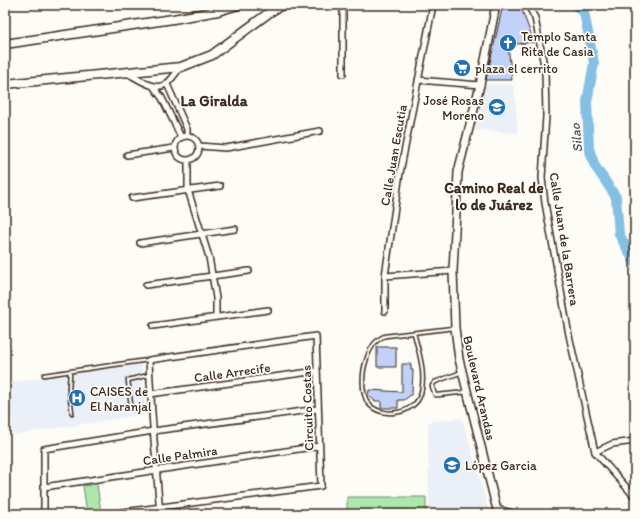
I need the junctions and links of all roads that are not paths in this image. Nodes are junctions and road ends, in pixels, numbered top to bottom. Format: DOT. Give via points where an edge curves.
graph roads {
  1 [pos="238,5"];
  2 [pos="282,5"];
  3 [pos="343,5"];
  4 [pos="433,5"];
  5 [pos="496,5"];
  6 [pos="528,5"];
  7 [pos="5,44"];
  8 [pos="181,67"];
  9 [pos="125,72"];
  10 [pos="343,74"];
  11 [pos="418,80"];
  12 [pos="5,84"];
  13 [pos="166,84"];
  14 [pos="480,85"];
  15 [pos="153,86"];
  16 [pos="320,131"];
  17 [pos="187,135"];
  18 [pos="181,137"];
  19 [pos="199,146"];
  20 [pos="174,148"];
  21 [pos="127,155"];
  22 [pos="188,160"];
  23 [pos="220,186"];
  24 [pos="188,190"];
  25 [pos="132,198"];
  26 [pos="235,228"];
  27 [pos="202,233"];
  28 [pos="140,243"];
  29 [pos="249,271"];
  30 [pos="453,271"];
  31 [pos="213,276"];
  32 [pos="385,276"];
  33 [pos="146,286"];
  34 [pos="268,310"];
  35 [pos="385,311"];
  36 [pos="216,317"];
  37 [pos="153,326"];
  38 [pos="455,328"];
  39 [pos="414,333"];
  40 [pos="149,360"];
  41 [pos="317,371"];
  42 [pos="70,372"];
  43 [pos="462,372"];
  44 [pos="44,375"];
  45 [pos="149,375"];
  46 [pos="467,392"];
  47 [pos="150,394"];
  48 [pos="151,408"];
  49 [pos="318,409"];
  50 [pos="72,413"];
  51 [pos="153,431"];
  52 [pos="635,442"];
  53 [pos="320,446"];
  54 [pos="595,452"];
  55 [pos="156,470"];
  56 [pos="44,487"];
  57 [pos="635,497"];
  58 [pos="160,506"];
  59 [pos="498,512"];
  60 [pos="44,514"];
  61 [pos="108,514"];
  62 [pos="160,514"];
  63 [pos="517,514"];
  1 -- 7 [label="main road" via="173,19"];
  2 -- 8 [label="main road" via="212,55"];
  3 -- 10 [label="street"];
  4 -- 11 [label="street, Calle Juan Escutia"];
  5 -- 14 [label="main road, Boulevard Arandas"];
  6 -- 54 [label="street, Calle Juan de la Barrera" via="535,18 545,71 546,116 542,178 545,203 569,335"];
  8 -- 9 [label="main road"];
  8 -- 13 [label="street"];
  9 -- 12 [label="main road"];
  9 -- 15 [label="street"];
  11 -- 14 [label="street"];
  11 -- 32 [label="street, Calle Juan Escutia" via="400,174"];
  13 -- 15 [label="street"];
  13 -- 17 [label="street" via="187,129"];
  14 -- 30 [label="main road, Boulevard Arandas" via="458,172"];
  15 -- 18 [label="street" via="162,98"];
  16 -- 19 [label="street" via="226,148"];
  17 -- 18 [label="street"];
  17 -- 19 [label="street" via="197,141"];
  18 -- 20 [label="street"];
  19 -- 22 [label="street" via="195,157"];
  20 -- 21 [label="street"];
  20 -- 22 [label="street" via="179,157"];
  22 -- 24 [label="street"];
  23 -- 24 [label="street"];
  24 -- 25 [label="street"];
  24 -- 27 [label="street"];
  26 -- 27 [label="street"];
  27 -- 28 [label="street"];
  27 -- 31 [label="street"];
  29 -- 31 [label="street"];
  30 -- 32 [label="street"];
  30 -- 38 [label="main road, Boulevard Arandas"];
  31 -- 33 [label="street"];
  31 -- 36 [label="street"];
  32 -- 35 [label="street, Calle Juan Escutia"];
  34 -- 36 [label="street"];
  36 -- 37 [label="street"];
  38 -- 39 [label="lane"];
  38 -- 43 [label="main road, Boulevard Arandas"];
  39 -- 39 [label="lane" via="378,339 368,352 363,369 364,392 368,403 380,411 395,413 407,409 415,404 421,395 422,374"];
  40 -- 41 [label="street, Circuito Costas" via="316,336"];
  40 -- 42 [label="lane"];
  40 -- 45 [label="street"];
  41 -- 47 [label="street, Calle Arrecife"];
  41 -- 49 [label="street, Circuito Costas"];
  42 -- 44 [label="lane"];
  42 -- 50 [label="lane"];
  43 -- 46 [label="main road, Boulevard Arandas"];
  43 -- 46 [label="lane" via="435,382 432,386 434,395"];
  45 -- 47 [label="street"];
  45 -- 48 [label="lane" via="128,380 131,406 135,409"];
  46 -- 59 [label="main road, Boulevard Arandas"];
  47 -- 48 [label="street"];
  48 -- 51 [label="street"];
  49 -- 51 [label="street"];
  49 -- 53 [label="street, Circuito Costas"];
  51 -- 55 [label="street"];
  51 -- 56 [label="street" via="44,449"];
  52 -- 54 [label="street" via="612,444"];
  53 -- 55 [label="street, Calle Palmira"];
  53 -- 58 [label="street, Circuito Costas" via="321,486"];
  54 -- 57 [label="street"];
  55 -- 56 [label="street, Calle Palmira"];
  55 -- 58 [label="street"];
  56 -- 60 [label="street"];
  58 -- 61 [label="street"];
  58 -- 62 [label="street"];
  59 -- 63 [label="street"];
}
